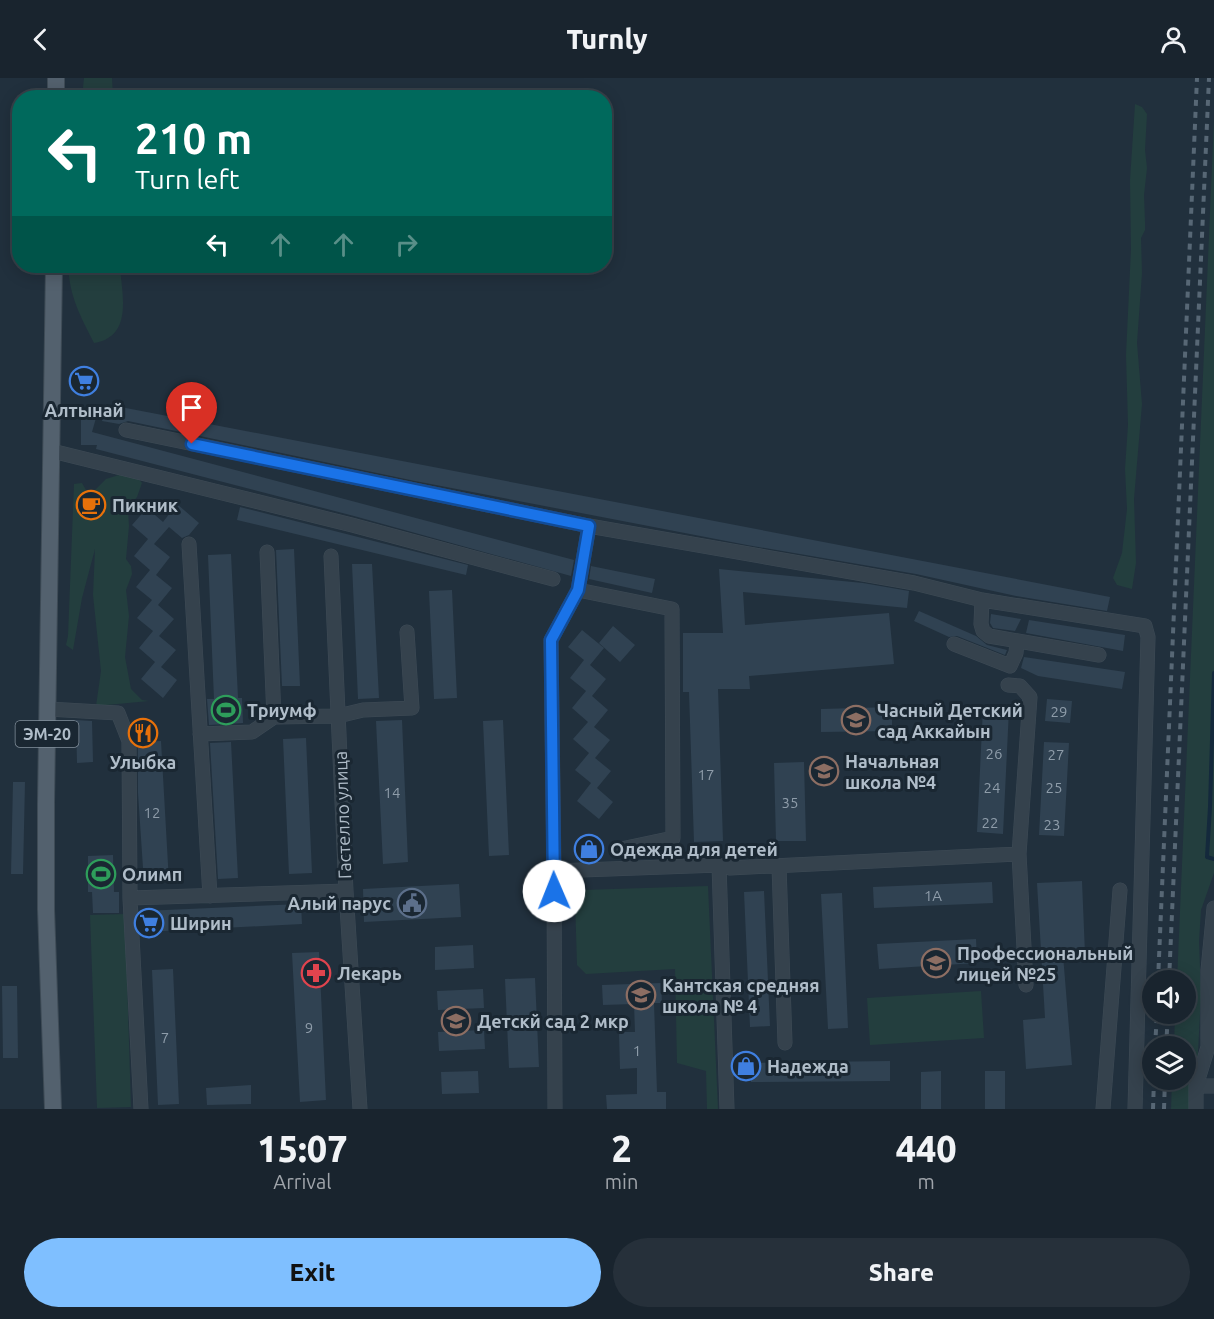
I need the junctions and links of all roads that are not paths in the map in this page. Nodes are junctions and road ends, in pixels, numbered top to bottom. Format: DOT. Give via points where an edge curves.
graph roads {
  1 [pos="54,273"];
  2 [pos="126,430"];
  3 [pos="52,451"];
  4 [pos="589,526"];
  5 [pos="189,544"];
  6 [pos="267,552"];
  7 [pos="331,556"];
  8 [pos="553,579"];
  9 [pos="578,590"];
  10 [pos="982,600"];
  11 [pos="407,632"];
  12 [pos="1017,641"];
  13 [pos="954,644"];
  14 [pos="1099,655"];
  15 [pos="1008,685"];
  16 [pos="48,709"];
  17 [pos="338,716"];
  18 [pos="274,717"];
  19 [pos="200,734"];
  20 [pos="621,849"];
  21 [pos="1019,854"];
  22 [pos="719,865"];
  23 [pos="779,866"];
  24 [pos="554,871"];
  25 [pos="1120,890"];
  26 [pos="346,891"];
  27 [pos="210,896"];
  28 [pos="130,898"];
  29 [pos="1214,908"];
  30 [pos="1026,985"];
  31 [pos="785,1042"];
  32 [pos="1196,1086"];
  33 [pos="1214,1086"];
  34 [pos="1196,1090"];
  35 [pos="53,1109"];
  36 [pos="141,1109"];
  37 [pos="360,1109"];
  38 [pos="555,1109"];
  39 [pos="726,1109"];
  40 [pos="1103,1109"];
  41 [pos="1135,1109"];
  42 [pos="1196,1109"];
  1 -- 3 [label="main road, ЭМ-20"];
  2 -- 4 [label="street"];
  3 -- 8 [label="street"];
  3 -- 16 [label="main road, ЭМ-20"];
  4 -- 9 [label="street"];
  4 -- 10 [label="street" via="914,583"];
  5 -- 19 [label="street"];
  6 -- 18 [label="street"];
  7 -- 17 [label="street, Гастелло улица"];
  9 -- 20 [label="street" via="672,609 673,838"];
  9 -- 24 [label="street" via="551,640"];
  10 -- 12 [label="street" via="982,631"];
  10 -- 41 [label="street" via="1145,626 1148,637"];
  11 -- 17 [label="street" via="412,708 363,710"];
  12 -- 13 [label="street" via="1010,666"];
  12 -- 14 [label="street"];
  15 -- 21 [label="street" via="1020,686 1030,697"];
  16 -- 28 [label="street" via="118,713 129,741"];
  16 -- 35 [label="main road, ЭМ-20" via="46,909"];
  17 -- 18 [label="street"];
  17 -- 26 [label="street, Гастелло улица"];
  18 -- 19 [label="street" via="252,732"];
  19 -- 27 [label="street"];
  21 -- 23 [label="street"];
  21 -- 30 [label="street"];
  22 -- 23 [label="street"];
  22 -- 24 [label="street"];
  22 -- 39 [label="street"];
  23 -- 31 [label="street"];
  24 -- 38 [label="street"];
  25 -- 40 [label="street"];
  26 -- 27 [label="street"];
  26 -- 37 [label="street, Гастелло улица"];
  27 -- 28 [label="street"];
  28 -- 36 [label="street"];
  29 -- 32 [label="street" via="1208,970 1208,1047"];
  32 -- 33 [label="street"];
  34 -- 42 [label="street"];
}
